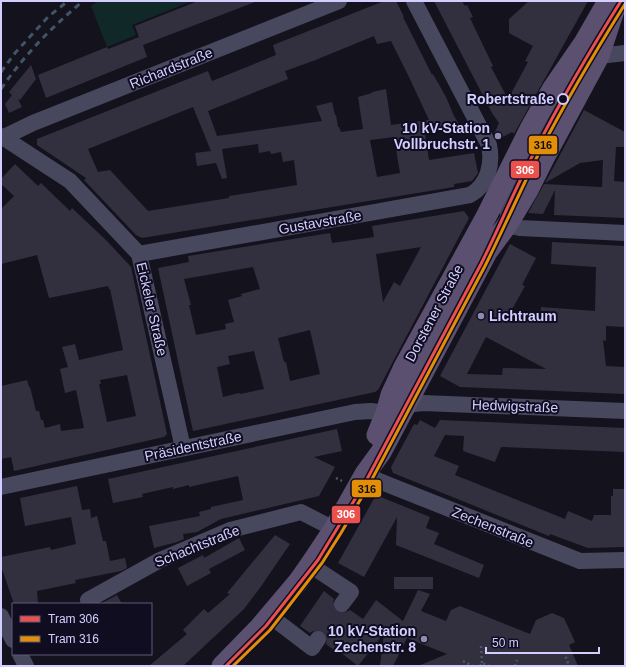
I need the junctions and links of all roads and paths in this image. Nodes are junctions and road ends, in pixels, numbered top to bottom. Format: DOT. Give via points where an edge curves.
graph roads {
  1 [pos="339,1"];
  2 [pos="414,1"];
  3 [pos="613,5"];
  4 [pos="625,53"];
  5 [pos="600,56"];
  6 [pos="2,139"];
  7 [pos="497,175"];
  8 [pos="498,220"];
  9 [pos="625,233"];
  10 [pos="139,254"];
  11 [pos="406,405"];
  12 [pos="625,411"];
  13 [pos="386,412"];
  14 [pos="183,448"];
  15 [pos="365,474"];
  16 [pos="1,487"];
  17 [pos="334,529"];
  18 [pos="625,560"];
  19 [pos="310,565"];
  20 [pos="88,600"];
  21 [pos="342,604"];
  22 [pos="1,616"];
  23 [pos="270,616"];
  24 [pos="12,638"];
  25 [pos="318,639"];
  26 [pos="481,646"];
  27 [pos="564,652"];
  28 [pos="20,655"];
  29 [pos="517,660"];
  30 [pos="463,661"];
  31 [pos="481,664"];
  32 [pos="26,666"];
  33 [pos="222,666"];
  34 [pos="473,666"];
  35 [pos="489,666"];
  36 [pos="514,666"];
  37 [pos="569,666"];
  1 -- 6 [label="street, Richardstraße" via="33,123"];
  2 -- 7 [label="street" via="489,145"];
  3 -- 5 [label="main road, Dorstener Straße"];
  3 -- 7 [label="main road, Dorstener Straße" via="553,88 530,129"];
  3 -- 8 [label="street"];
  4 -- 5 [label="street"];
  5 -- 8 [label="main road, Dorstener Straße" via="528,190"];
  6 -- 10 [label="street, Eickeler Straße" via="70,181"];
  7 -- 8 [label="main road, Dorstener Straße"];
  7 -- 10 [label="street, Gustavstraße" via="485,180 470,195"];
  8 -- 9 [label="street" via="520,228"];
  8 -- 11 [label="main road, Dorstener Straße" via="487,252"];
  8 -- 13 [label="main road, Dorstener Straße" via="404,368"];
  10 -- 14 [label="street, Eickeler Straße"];
  11 -- 12 [label="street, Hedwigstraße" via="423,403"];
  11 -- 13 [label="main road"];
  11 -- 15 [label="main road, Dorstener Straße" via="381,452"];
  13 -- 14 [label="street, Präsidentstraße" via="355,412"];
  13 -- 15 [label="main road, Dorstener Straße"];
  14 -- 16 [label="street, Präsidentstraße"];
  15 -- 17 [label="main road, Dorstener Straße"];
  15 -- 18 [label="street, Zechenstraße" via="580,561"];
  17 -- 19 [label="main road, Dorstener Straße"];
  17 -- 20 [label="street, Schachtstraße" via="301,512 230,530 160,560"];
  19 -- 21 [label="street" via="351,592"];
  19 -- 23 [label="main road, Dorstener Straße"];
  22 -- 24 [label="street"];
  23 -- 25 [label="street" via="312,648"];
  23 -- 33 [label="main road, Dorstener Straße"];
  26 -- 31 [label="path"];
  27 -- 37 [label="path"];
  28 -- 32 [label="street"];
  29 -- 36 [label="path"];
  30 -- 34 [label="path"];
  31 -- 35 [label="path"];
}
